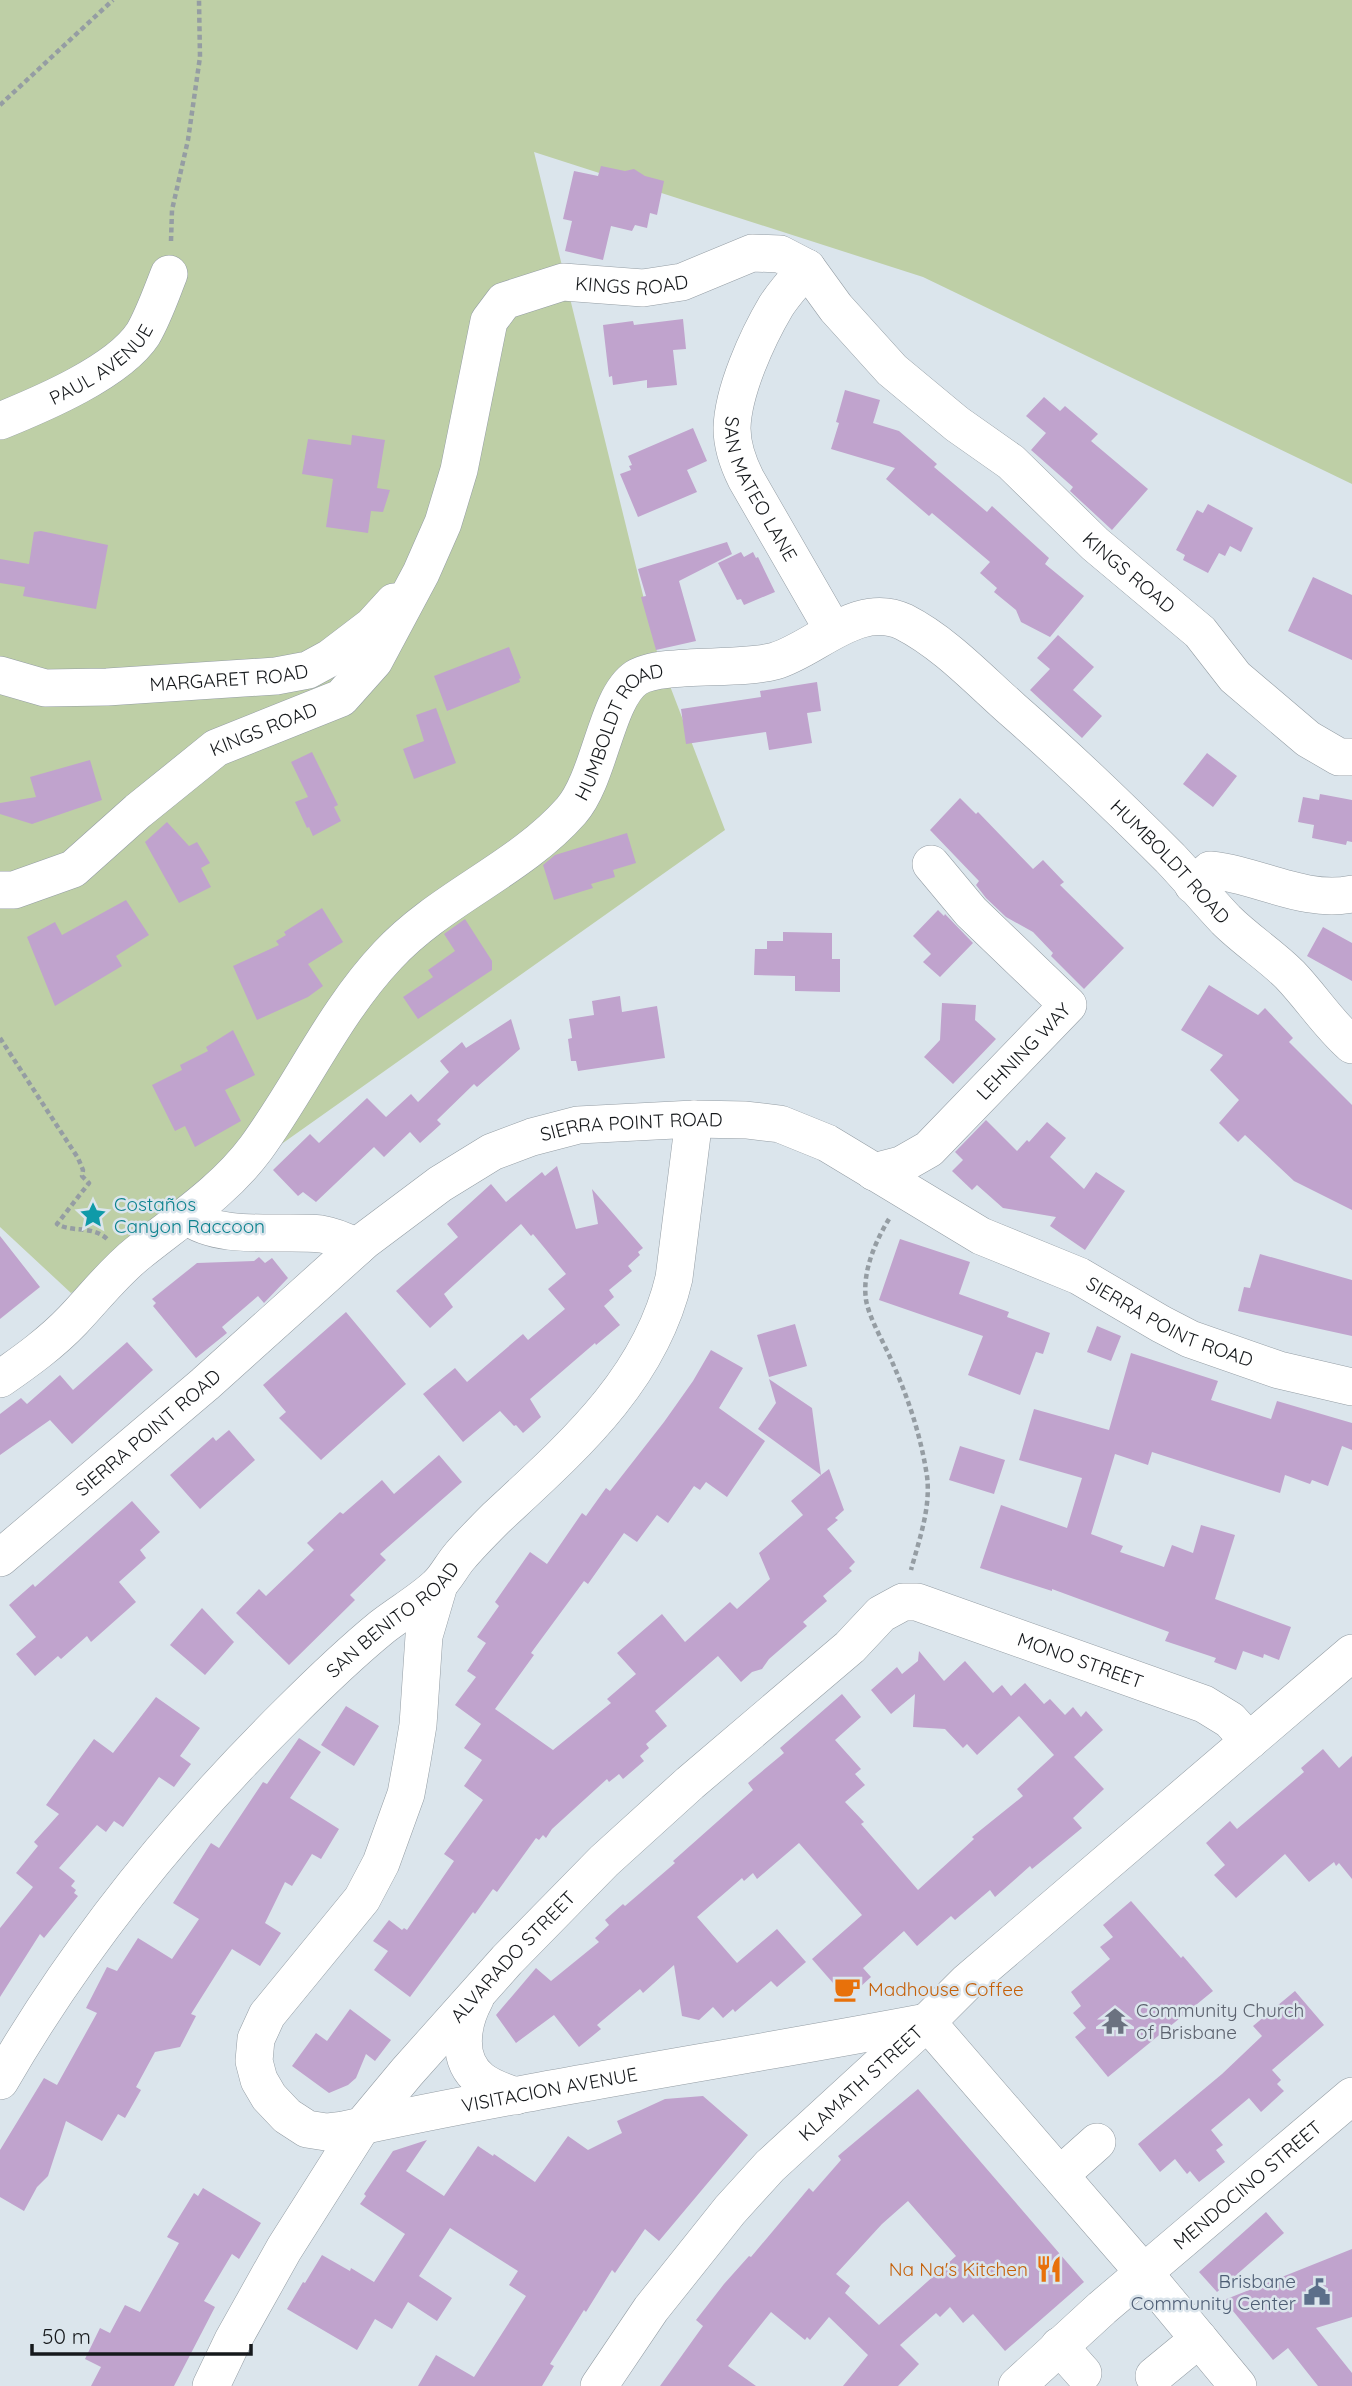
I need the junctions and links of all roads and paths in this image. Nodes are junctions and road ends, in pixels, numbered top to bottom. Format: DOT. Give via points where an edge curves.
graph roads {
  1 [pos="113,0"];
  2 [pos="199,0"];
  3 [pos="0,106"];
  4 [pos="807,268"];
  5 [pos="169,274"];
  6 [pos="0,421"];
  7 [pos="421,573"];
  8 [pos="833,630"];
  9 [pos="0,675"];
  10 [pos="1352,757"];
  11 [pos="931,863"];
  12 [pos="1193,885"];
  13 [pos="0,890"];
  14 [pos="1352,894"];
  15 [pos="0,1038"];
  16 [pos="1352,1045"];
  17 [pos="694,1119"];
  18 [pos="929,1149"];
  19 [pos="874,1172"];
  20 [pos="906,1191"];
  21 [pos="937,1210"];
  22 [pos="187,1216"];
  23 [pos="357,1247"];
  24 [pos="130,1260"];
  25 [pos="0,1379"];
  26 [pos="1352,1387"];
  27 [pos="0,1558"];
  28 [pos="439,1585"];
  29 [pos="903,1602"];
  30 [pos="1352,1653"];
  31 [pos="1249,1741"];
  32 [pos="477,1994"];
  33 [pos="927,2022"];
  34 [pos="809,2045"];
  35 [pos="0,2081"];
  36 [pos="850,2090"];
  37 [pos="516,2096"];
  38 [pos="1352,2096"];
  39 [pos="362,2126"];
  40 [pos="1097,2142"];
  41 [pos="1060,2175"];
  42 [pos="1145,2274"];
  43 [pos="1199,2339"];
  44 [pos="1059,2346"];
  45 [pos="1083,2373"];
  46 [pos="1154,2376"];
  47 [pos="211,2386"];
  48 [pos="599,2386"];
  49 [pos="1017,2386"];
  50 [pos="1238,2386"];
  1 -- 3 [label="path"];
  2 -- 5 [label="path" via="201,57 172,210"];
  4 -- 7 [label="street, KINGS ROAD" via="780,254 752,253 682,282 643,288 563,282 504,301 489,321 459,470"];
  4 -- 8 [label="street, SAN MATEO LANE" via="776,307 754,352 734,411 733,442 746,479"];
  4 -- 10 [label="street, KINGS ROAD" via="836,309 892,370 1011,462 1095,544 1200,632 1236,677 1308,739 1339,757"];
  5 -- 6 [label="street, PAUL AVENUE" via="131,349 48,402"];
  7 -- 9 [label="street, MARGARET ROAD" via="372,626 308,670 107,687 45,688"];
  7 -- 13 [label="street, KINGS ROAD" via="374,661 341,698 216,748 73,869 14,890"];
  8 -- 12 [label="street, HUMBOLDT ROAD" via="871,618 889,618 931,639 1055,746"];
  8 -- 22 [label="street, HUMBOLDT ROAD" via="771,662 658,671 634,679 616,706 577,805 545,835 390,952 339,1018 254,1150"];
  11 -- 18 [label="street, LEHNING WAY" via="971,912 1068,1005"];
  12 -- 14 [label="street" via="1210,870 1327,897"];
  12 -- 16 [label="street, HUMBOLDT ROAD" via="1290,975"];
  15 -- 24 [label="path" via="78,1158 82,1176 89,1183 57,1224 101,1233"];
  17 -- 19 [label="street, SIERRA POINT ROAD" via="780,1124 827,1143"];
  17 -- 23 [label="street, SIERRA POINT ROAD" via="601,1123 532,1136 474,1161"];
  17 -- 28 [label="street, SAN BENITO ROAD" via="674,1278 662,1320 642,1359 593,1424 477,1537"];
  18 -- 19 [label="street, LEHNING WAY" via="901,1165"];
  18 -- 21 [label="street" via="925,1180"];
  19 -- 20 [label="street, SIERRA POINT ROAD"];
  20 -- 21 [label="street, SIERRA POINT ROAD"];
  20 -- 29 [label="path" via="877,1239 866,1277 869,1309 911,1410 927,1478 928,1503"];
  21 -- 26 [label="street, SIERRA POINT ROAD" via="981,1236 1079,1276 1190,1339 1279,1370"];
  22 -- 23 [label="street" via="208,1227 320,1234"];
  22 -- 24 [label="street, HUMBOLDT ROAD"];
  23 -- 27 [label="street, SIERRA POINT ROAD"];
  24 -- 25 [label="street, HUMBOLDT ROAD" via="53,1340"];
  28 -- 35 [label="street, SAN BENITO ROAD" via="353,1651 201,1806 99,1931"];
  28 -- 39 [label="street, VISITACION AVENUE" via="424,1636 418,1725 406,1794 381,1863 362,1899 267,2015 256,2039 254,2061 259,2080 287,2116 307,2129 326,2132"];
  29 -- 31 [label="street, MONO STREET" via="960,1616 1204,1704 1230,1720"];
  29 -- 32 [label="street, ALVARADO STREET" via="881,1614 850,1647 604,1861"];
  30 -- 31 [label="street, KLAMATH STREET"];
  31 -- 33 [label="street, KLAMATH STREET" via="967,1982"];
  32 -- 37 [label="street" via="462,2037 472,2072 494,2088"];
  32 -- 39 [label="street, ALVARADO STREET"];
  33 -- 34 [label="street, VISITACION AVENUE"];
  33 -- 36 [label="street, KLAMATH STREET"];
  33 -- 41 [label="street"];
  34 -- 36 [label="street"];
  34 -- 37 [label="street, VISITACION AVENUE"];
  36 -- 48 [label="street, KLAMATH STREET" via="730,2210"];
  37 -- 39 [label="street, VISITACION AVENUE"];
  38 -- 42 [label="street, MENDOCINO STREET"];
  39 -- 47 [label="street, ALVARADO STREET" via="284,2249"];
  40 -- 41 [label="street"];
  41 -- 42 [label="street"];
  42 -- 43 [label="street"];
  42 -- 44 [label="street, MENDOCINO STREET"];
  43 -- 46 [label="street"];
  43 -- 50 [label="street"];
  44 -- 45 [label="street"];
  44 -- 49 [label="street, MENDOCINO STREET"];
}
